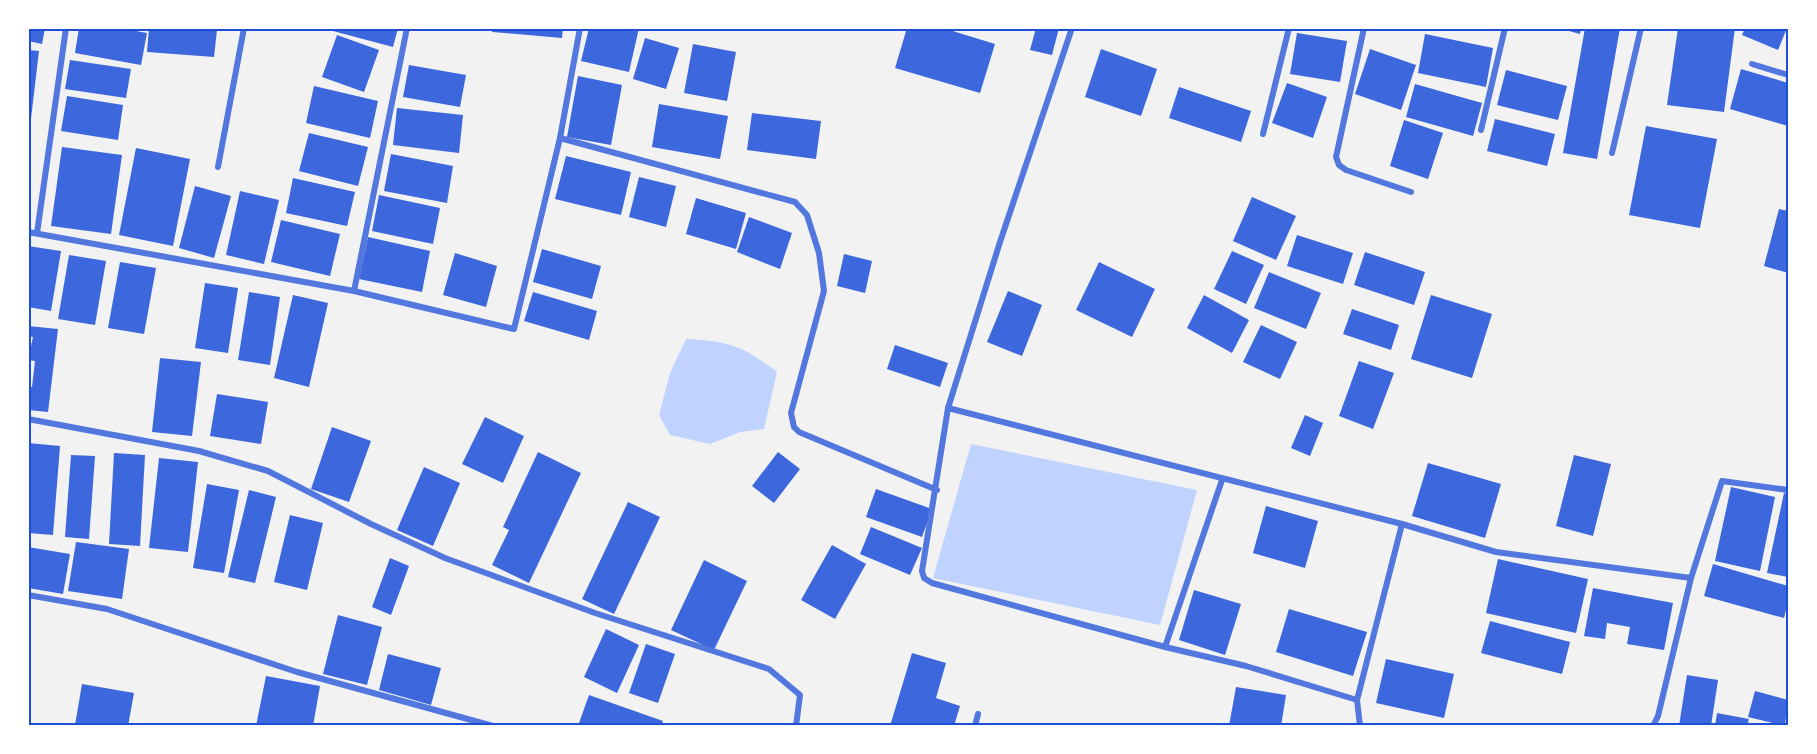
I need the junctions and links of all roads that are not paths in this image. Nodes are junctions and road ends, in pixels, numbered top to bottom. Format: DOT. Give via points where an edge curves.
graph roads {
  1 [pos="66,28"];
  2 [pos="244,28"];
  3 [pos="407,28"];
  4 [pos="580,28"];
  5 [pos="1072,28"];
  6 [pos="1289,28"];
  7 [pos="1364,28"];
  8 [pos="1505,28"];
  9 [pos="1641,28"];
  10 [pos="1752,64"];
  11 [pos="1788,75"];
  12 [pos="1481,130"];
  13 [pos="1263,134"];
  14 [pos="560,138"];
  15 [pos="1612,153"];
  16 [pos="218,167"];
  17 [pos="1411,192"];
  18 [pos="28,232"];
  19 [pos="37,233"];
  20 [pos="354,291"];
  21 [pos="948,408"];
  22 [pos="28,419"];
  23 [pos="1222,480"];
  24 [pos="937,489"];
  25 [pos="1788,490"];
  26 [pos="1402,524"];
  27 [pos="1691,578"];
  28 [pos="28,595"];
  29 [pos="1165,647"];
  30 [pos="1357,700"];
  31 [pos="978,714"];
  32 [pos="492,726"];
  33 [pos="796,726"];
  34 [pos="975,726"];
  35 [pos="1360,726"];
  36 [pos="1653,726"];
  1 -- 19 [label="street"];
  2 -- 16 [label="street"];
  3 -- 20 [label="street"];
  4 -- 14 [label="street"];
  5 -- 21 [label="street"];
  6 -- 13 [label="street"];
  7 -- 17 [label="street" via="1336,157 1346,170"];
  8 -- 12 [label="street"];
  9 -- 15 [label="street"];
  10 -- 11 [label="street"];
  14 -- 20 [label="street" via="514,329"];
  14 -- 24 [label="street" via="795,202 807,214 819,253 824,291 791,413 794,427"];
  18 -- 19 [label="street"];
  19 -- 20 [label="street"];
  21 -- 23 [label="street"];
  21 -- 24 [label="street"];
  22 -- 33 [label="street" via="200,451 268,471 445,558 596,613 769,669 800,695"];
  23 -- 26 [label="street"];
  23 -- 29 [label="street"];
  24 -- 29 [label="street" via="924,578"];
  25 -- 27 [label="street" via="1722,481"];
  26 -- 27 [label="street" via="1496,552"];
  26 -- 30 [label="street"];
  27 -- 36 [label="street"];
  28 -- 32 [label="street" via="107,609 297,672"];
  29 -- 30 [label="street" via="1246,666"];
  30 -- 35 [label="street"];
  31 -- 34 [label="street"];
}
